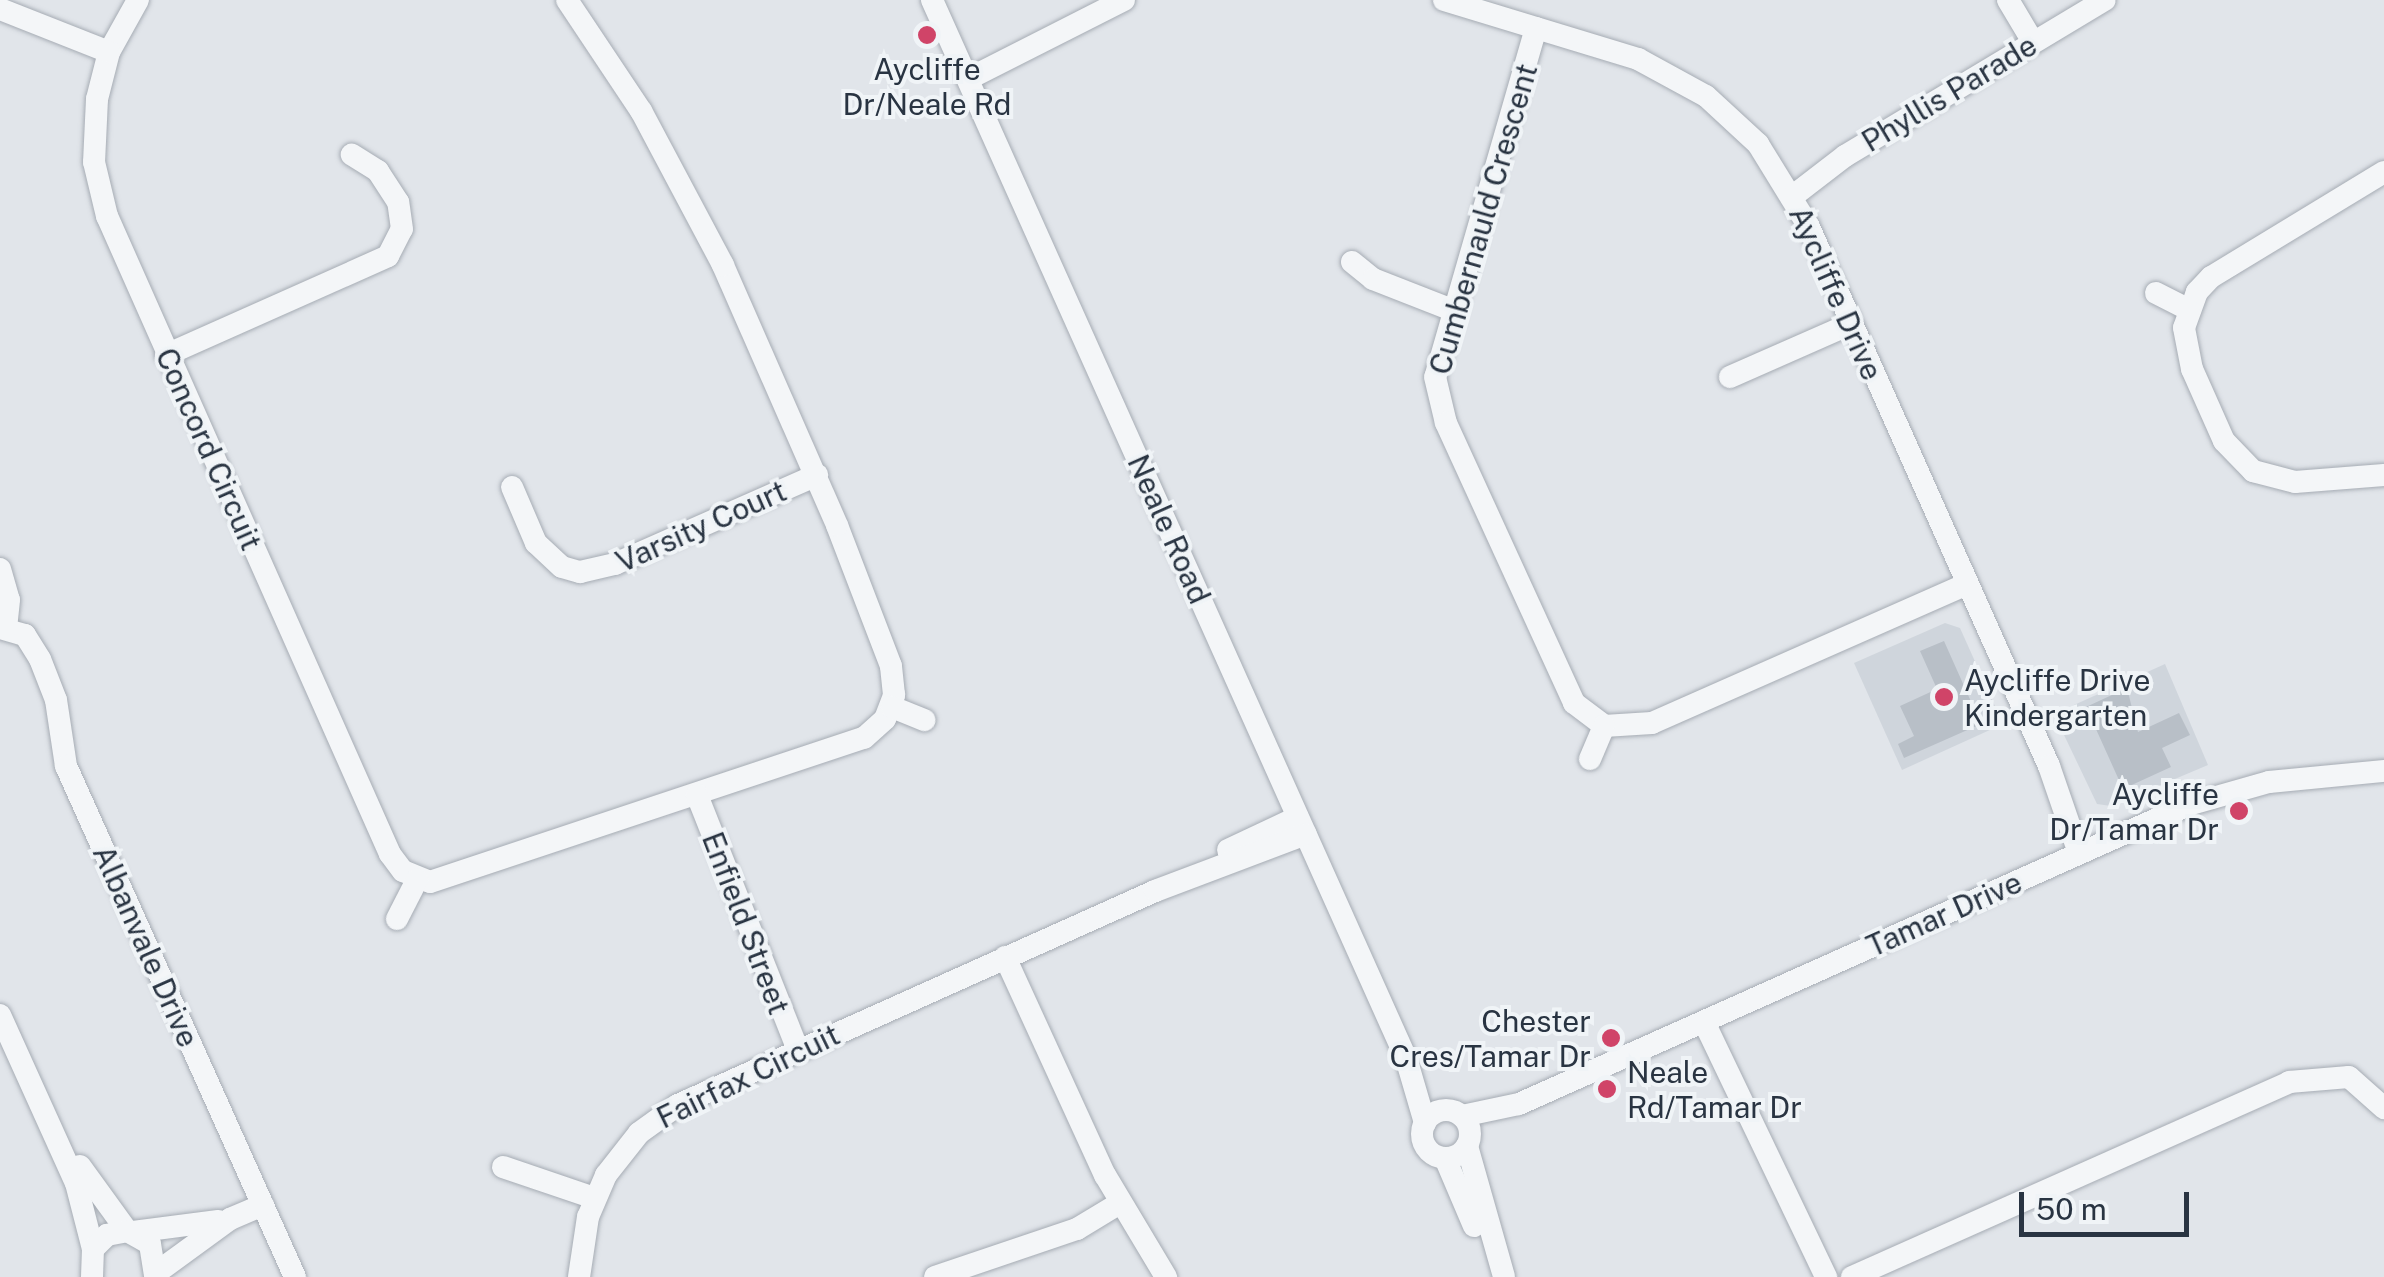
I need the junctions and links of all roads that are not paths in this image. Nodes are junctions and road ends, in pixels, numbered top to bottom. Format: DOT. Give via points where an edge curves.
graph roads {
  1 [pos="138,0"];
  2 [pos="567,0"];
  3 [pos="932,0"];
  4 [pos="1124,0"];
  5 [pos="1444,0"];
  6 [pos="2008,0"];
  7 [pos="2105,0"];
  8 [pos="0,9"];
  9 [pos="1536,28"];
  10 [pos="2033,42"];
  11 [pos="109,52"];
  12 [pos="964,72"];
  13 [pos="352,155"];
  14 [pos="2384,172"];
  15 [pos="1789,189"];
  16 [pos="1352,262"];
  17 [pos="2156,294"];
  18 [pos="1452,310"];
  19 [pos="2189,310"];
  20 [pos="1850,324"];
  21 [pos="166,354"];
  22 [pos="1730,377"];
  23 [pos="817,475"];
  24 [pos="2384,475"];
  25 [pos="512,486"];
  26 [pos="0,570"];
  27 [pos="1967,584"];
  28 [pos="3,628"];
  29 [pos="892,706"];
  30 [pos="925,720"];
  31 [pos="1604,726"];
  32 [pos="1590,759"];
  33 [pos="2384,771"];
  34 [pos="697,795"];
  35 [pos="1302,826"];
  36 [pos="2088,849"];
  37 [pos="417,880"];
  38 [pos="397,919"];
  39 [pos="1005,956"];
  40 [pos="0,1015"];
  41 [pos="1710,1019"];
  42 [pos="798,1050"];
  43 [pos="2380,1091"];
  44 [pos="1519,1104"];
  45 [pos="1444,1116"];
  46 [pos="52,1126"];
  47 [pos="1468,1144"];
  48 [pos="1446,1158"];
  49 [pos="503,1166"];
  50 [pos="594,1198"];
  51 [pos="1120,1203"];
  52 [pos="262,1205"];
  53 [pos="230,1219"];
  54 [pos="130,1232"];
  55 [pos="93,1249"];
  56 [pos="1500,1268"];
  57 [pos="155,1275"];
  58 [pos="92,1277"];
  59 [pos="295,1277"];
  60 [pos="580,1277"];
  61 [pos="936,1277"];
  62 [pos="1166,1277"];
  63 [pos="1826,1277"];
  64 [pos="1852,1277"];
  1 -- 11 [label="street, Concord Circuit"];
  2 -- 23 [label="street" via="693,204"];
  3 -- 12 [label="street, Neale Road"];
  4 -- 12 [label="street"];
  5 -- 9 [label="street, Aycliffe Drive"];
  6 -- 10 [label="street"];
  7 -- 10 [label="street, Phyllis Parade"];
  8 -- 11 [label="street"];
  9 -- 15 [label="street, Aycliffe Drive" via="1638,59 1706,96 1758,144"];
  9 -- 18 [label="street, Cumbernauld Crescent"];
  10 -- 15 [label="street, Phyllis Parade"];
  11 -- 21 [label="street, Concord Circuit" via="94,130 99,189"];
  12 -- 35 [label="street, Neale Road"];
  13 -- 21 [label="street" via="378,171 398,202 402,229 388,256"];
  14 -- 19 [label="street" via="2211,277"];
  15 -- 20 [label="street, Aycliffe Drive"];
  16 -- 18 [label="street" via="1373,279"];
  17 -- 19 [label="street"];
  18 -- 31 [label="street, Cumbernauld Crescent" via="1435,378 1440,408 1564,686"];
  19 -- 24 [label="street" via="2184,328 2192,370 2224,440 2253,471 2295,482"];
  20 -- 22 [label="street"];
  20 -- 27 [label="street, Aycliffe Drive"];
  21 -- 37 [label="street, Concord Circuit" via="390,854"];
  23 -- 25 [label="street, Varsity Court" via="615,564 580,572 536,543"];
  23 -- 29 [label="street" via="891,666"];
  26 -- 28 [label="street" via="9,600"];
  27 -- 31 [label="street" via="1670,718"];
  27 -- 36 [label="street, Aycliffe Drive"];
  28 -- 52 [label="street, Albanvale Drive" via="25,636 40,659 56,700 66,766"];
  29 -- 30 [label="street"];
  29 -- 34 [label="street" via="878,730 864,738"];
  31 -- 32 [label="street"];
  33 -- 36 [label="street, Tamar Drive" via="2229,791"];
  34 -- 37 [label="street" via="443,881"];
  34 -- 42 [label="street, Enfield Street"];
  35 -- 39 [label="street, Fairfax Circuit"];
  35 -- 45 [label="street, Neale Road" via="1406,1058"];
  36 -- 41 [label="street, Tamar Drive"];
  37 -- 38 [label="street"];
  39 -- 42 [label="street, Fairfax Circuit"];
  39 -- 51 [label="street"];
  40 -- 46 [label="street"];
  41 -- 44 [label="street, Tamar Drive"];
  41 -- 63 [label="street"];
  42 -- 50 [label="street, Fairfax Circuit" via="656,1119 622,1152"];
  43 -- 64 [label="street" via="2330,1074 2289,1082"];
  44 -- 45 [label="street, Tamar Drive"];
  44 -- 47 [label="street, Tamar Drive"];
  45 -- 47 [label="street"];
  45 -- 48 [label="street, Neale Road" via="1426,1146"];
  46 -- 54 [label="street"];
  46 -- 55 [label="street"];
  47 -- 48 [label="street, Tamar Drive"];
  47 -- 56 [label="street"];
  48 -- 56 [label="street"];
  49 -- 50 [label="street"];
  50 -- 60 [label="street, Fairfax Circuit"];
  51 -- 61 [label="street" via="1077,1229"];
  51 -- 62 [label="street"];
  52 -- 53 [label="street"];
  52 -- 59 [label="street, Albanvale Drive"];
  53 -- 54 [label="street"];
  53 -- 57 [label="street"];
  54 -- 55 [label="street" via="108,1235"];
  54 -- 57 [label="street" via="150,1244"];
  55 -- 58 [label="street"];
}
